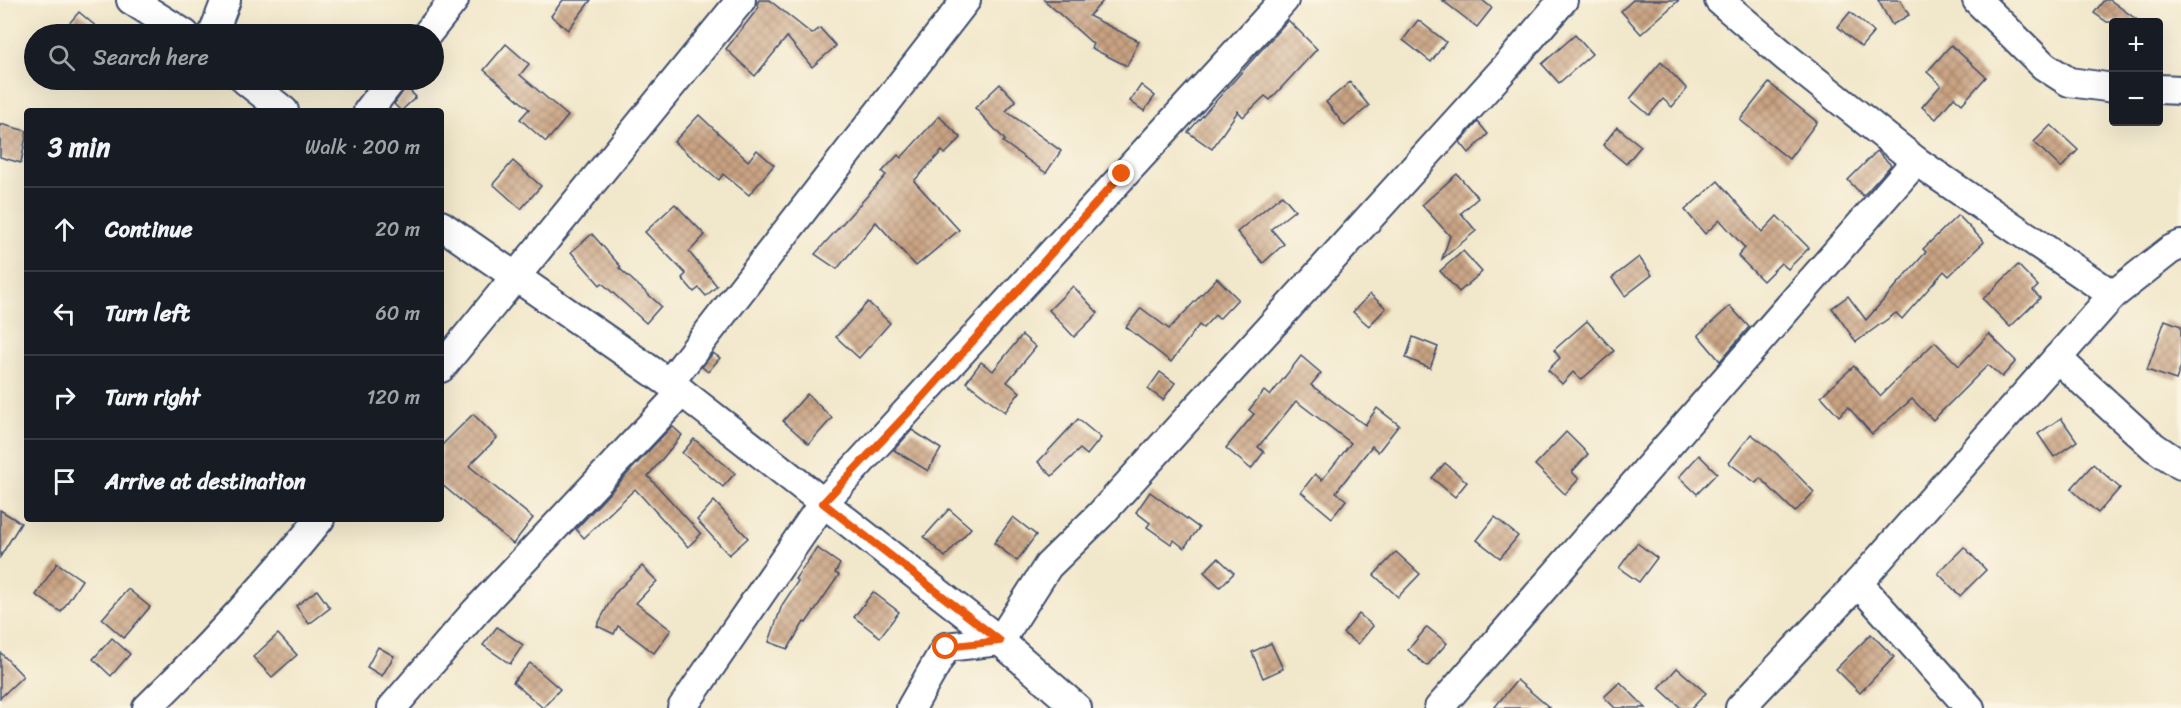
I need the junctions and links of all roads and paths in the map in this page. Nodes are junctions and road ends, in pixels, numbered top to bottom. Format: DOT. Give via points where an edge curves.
graph roads {
  1 [pos="131,0"];
  2 [pos="226,0"];
  3 [pos="454,0"];
  4 [pos="741,0"];
  5 [pos="966,0"];
  6 [pos="1284,0"];
  7 [pos="1563,0"];
  8 [pos="1719,0"];
  9 [pos="1977,0"];
  10 [pos="169,24"];
  11 [pos="217,24"];
  12 [pos="435,24"];
  13 [pos="2109,87"];
  14 [pos="2163,89"];
  15 [pos="258,90"];
  16 [pos="384,90"];
  17 [pos="2181,90"];
  18 [pos="280,108"];
  19 [pos="370,108"];
  20 [pos="1916,161"];
  21 [pos="444,227"];
  22 [pos="2181,245"];
  23 [pos="514,276"];
  24 [pos="2113,295"];
  25 [pos="2058,358"];
  26 [pos="444,364"];
  27 [pos="675,388"];
  28 [pos="2181,465"];
  29 [pos="823,503"];
  30 [pos="318,522"];
  31 [pos="1858,583"];
  32 [pos="1000,641"];
  33 [pos="147,708"];
  34 [pos="392,708"];
  35 [pos="682,708"];
  36 [pos="910,708"];
  37 [pos="1077,708"];
  38 [pos="1438,708"];
  39 [pos="1740,708"];
  40 [pos="1970,708"];
  1 -- 10 [label="street"];
  2 -- 11 [label="street"];
  3 -- 12 [label="street"];
  4 -- 23 [label="street"];
  5 -- 27 [label="street"];
  6 -- 29 [label="street"];
  7 -- 32 [label="street" via="1108,507 1048,566"];
  8 -- 20 [label="street"];
  9 -- 13 [label="street" via="2044,66 2069,82"];
  14 -- 17 [label="street"];
  15 -- 18 [label="street"];
  16 -- 19 [label="street"];
  20 -- 24 [label="street"];
  20 -- 38 [label="street"];
  21 -- 23 [label="street"];
  22 -- 24 [label="street" via="2169,250"];
  23 -- 26 [label="street"];
  23 -- 27 [label="street"];
  24 -- 25 [label="street"];
  25 -- 28 [label="street" via="2154,447"];
  25 -- 31 [label="street"];
  27 -- 29 [label="street"];
  27 -- 34 [label="street"];
  29 -- 32 [label="street"];
  29 -- 35 [label="street"];
  30 -- 33 [label="street" via="273,576"];
  31 -- 39 [label="street"];
  31 -- 40 [label="street"];
  32 -- 36 [label="street" via="946,647"];
  32 -- 37 [label="street"];
}
